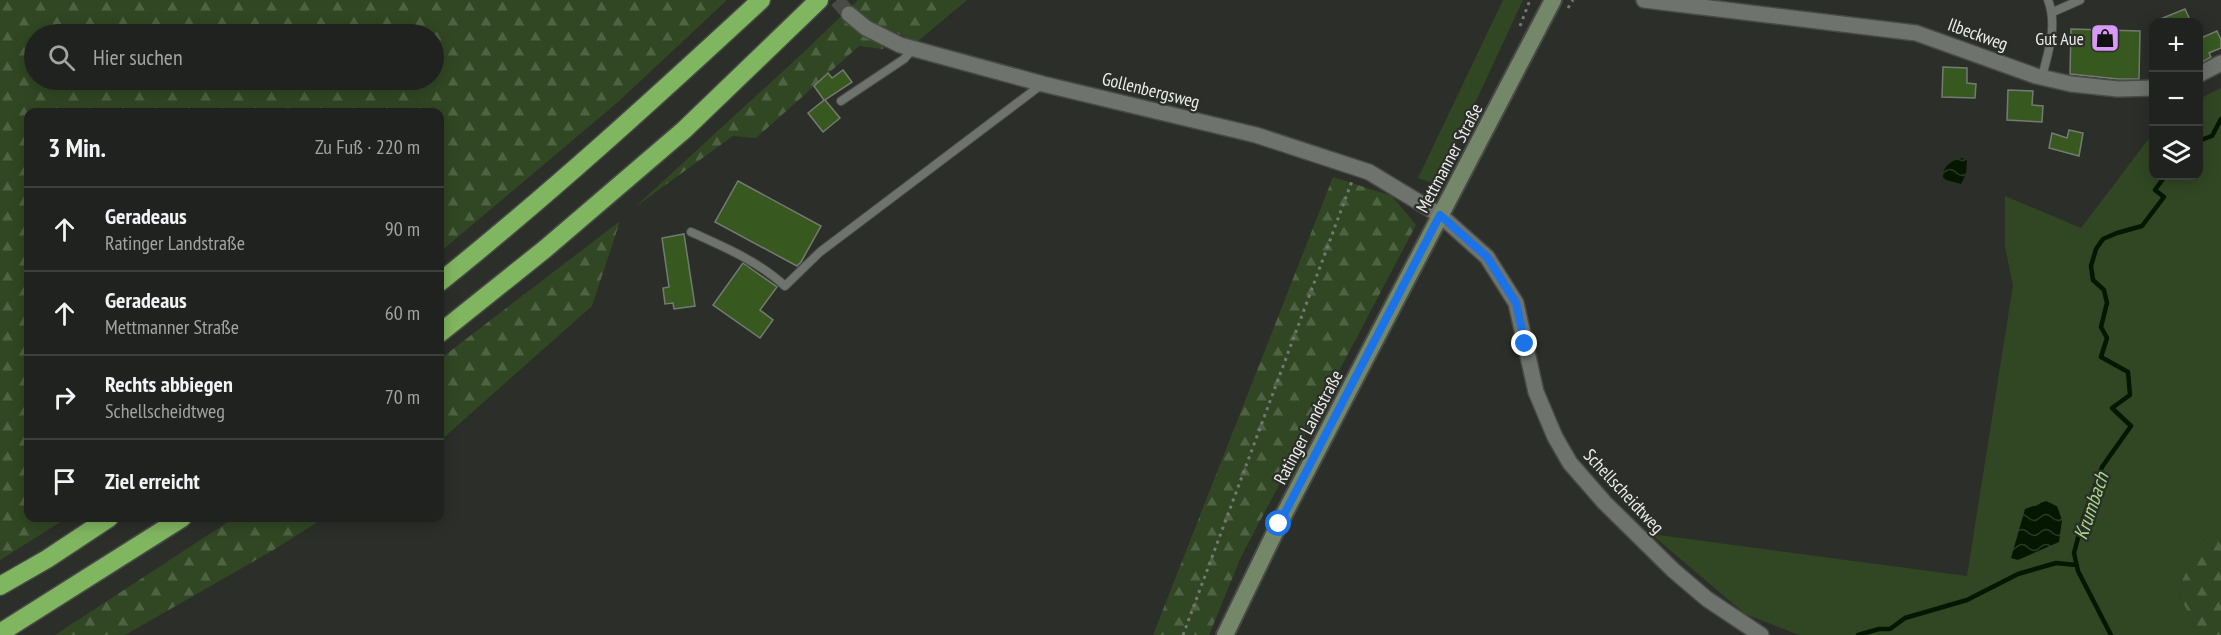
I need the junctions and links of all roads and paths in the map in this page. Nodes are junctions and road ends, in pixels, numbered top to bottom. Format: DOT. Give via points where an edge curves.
graph roads {
  1 [pos="761,0"];
  2 [pos="819,0"];
  3 [pos="1553,0"];
  4 [pos="1644,0"];
  5 [pos="2048,0"];
  6 [pos="2080,0"];
  7 [pos="2053,12"];
  8 [pos="849,14"];
  9 [pos="913,49"];
  10 [pos="2221,63"];
  11 [pos="2203,73"];
  12 [pos="2042,77"];
  13 [pos="1042,84"];
  14 [pos="2149,88"];
  15 [pos="841,101"];
  16 [pos="1357,168"];
  17 [pos="1440,215"];
  18 [pos="691,232"];
  19 [pos="444,279"];
  20 [pos="444,330"];
  21 [pos="1379,334"];
  22 [pos="103,522"];
  23 [pos="176,522"];
  24 [pos="0,586"];
  25 [pos="0,633"];
  26 [pos="1183,635"];
  27 [pos="1225,635"];
  28 [pos="1761,635"];
  1 -- 19 [label="highway" via="519,219"];
  2 -- 20 [label="highway" via="684,130"];
  3 -- 17 [label="main road, Mettmanner Straße"];
  4 -- 12 [label="street, Ilbeckweg" via="1916,33"];
  5 -- 7 [label="lane"];
  6 -- 7 [label="lane"];
  7 -- 12 [label="lane" via="2053,31"];
  8 -- 9 [label="street, Gollenbergsweg" via="866,28"];
  9 -- 13 [label="street, Gollenbergsweg"];
  9 -- 15 [label="lane"];
  10 -- 11 [label="street"];
  12 -- 14 [label="street, Ilbeckweg" via="2118,89"];
  13 -- 16 [label="street, Gollenbergsweg" via="1256,135"];
  13 -- 18 [label="lane" via="820,252 785,286 769,271"];
  16 -- 17 [label="street, Gollenbergsweg"];
  16 -- 26 [label="path"];
  17 -- 21 [label="main road, Mettmanner Straße"];
  17 -- 28 [label="street, Schellscheidtweg" via="1487,257 1516,303 1536,392 1570,463 1673,570 1707,599"];
  21 -- 27 [label="main road, Ratinger Landstraße"];
  22 -- 24 [label="highway"];
  23 -- 25 [label="highway"];
}
